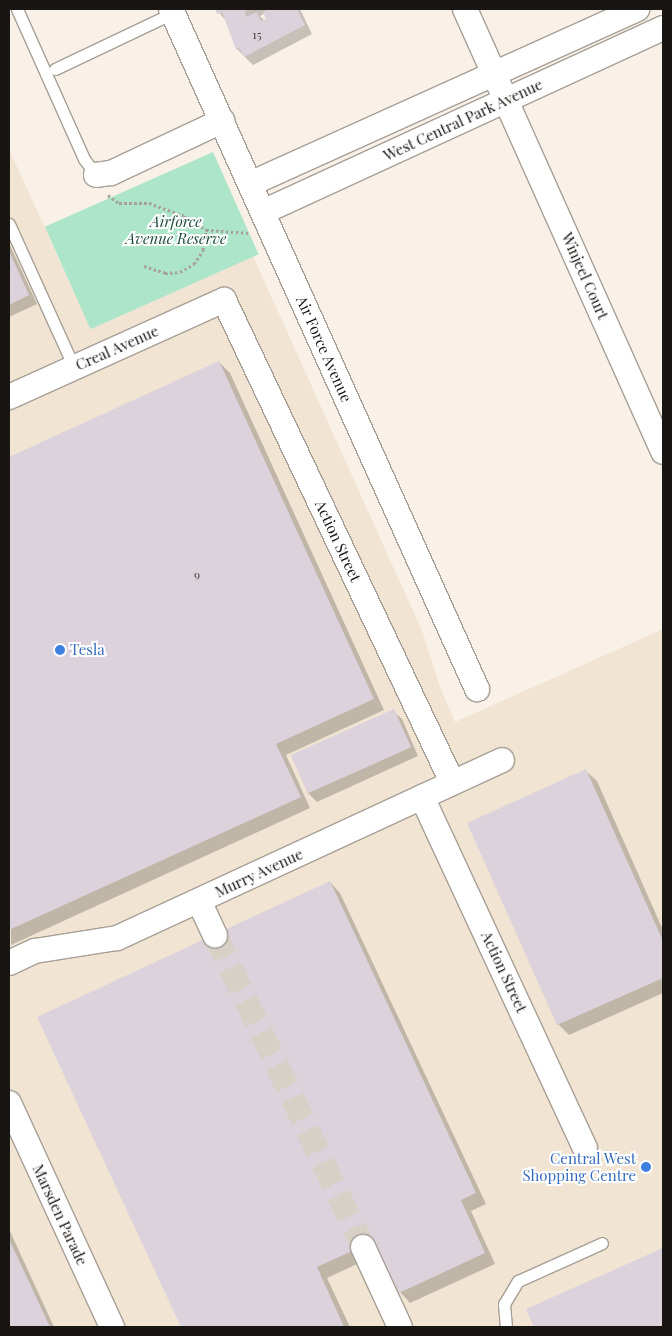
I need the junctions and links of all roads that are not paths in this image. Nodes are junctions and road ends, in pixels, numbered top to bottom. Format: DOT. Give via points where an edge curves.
graph roads {
  1 [pos="17,9"];
  2 [pos="465,9"];
  3 [pos="637,9"];
  4 [pos="172,11"];
  5 [pos="663,28"];
  6 [pos="55,69"];
  7 [pos="494,74"];
  8 [pos="506,99"];
  9 [pos="222,121"];
  10 [pos="98,176"];
  11 [pos="250,184"];
  12 [pos="260,221"];
  13 [pos="9,224"];
  14 [pos="224,300"];
  15 [pos="74,368"];
  16 [pos="9,397"];
  17 [pos="663,452"];
  18 [pos="477,689"];
  19 [pos="502,760"];
  20 [pos="452,782"];
  21 [pos="422,797"];
  22 [pos="199,901"];
  23 [pos="215,935"];
  24 [pos="9,963"];
  25 [pos="9,1103"];
  26 [pos="585,1148"];
  27 [pos="602,1243"];
  28 [pos="362,1247"];
  29 [pos="112,1327"];
  30 [pos="400,1327"];
  31 [pos="506,1327"];
  1 -- 10 [label="lane" via="84,160"];
  2 -- 7 [label="street, Winjeel Court"];
  3 -- 7 [label="street, West Central Park Avenue"];
  4 -- 6 [label="lane"];
  4 -- 9 [label="street, Air Force Avenue"];
  5 -- 8 [label="street, West Central Park Avenue"];
  7 -- 8 [label="street, Winjeel Court"];
  7 -- 11 [label="street, West Central Park Avenue"];
  8 -- 12 [label="street, West Central Park Avenue"];
  8 -- 17 [label="street, Winjeel Court"];
  9 -- 10 [label="street"];
  9 -- 11 [label="street, Air Force Avenue"];
  11 -- 12 [label="street, Air Force Avenue"];
  12 -- 18 [label="street, Air Force Avenue"];
  13 -- 15 [label="lane"];
  14 -- 15 [label="street, Creal Avenue"];
  14 -- 20 [label="street, Action Street"];
  15 -- 16 [label="street, Creal Avenue"];
  19 -- 20 [label="street, Murry Avenue"];
  20 -- 21 [label="street, Murry Avenue"];
  21 -- 22 [label="street, Murry Avenue"];
  21 -- 26 [label="street, Action Street"];
  22 -- 23 [label="street"];
  22 -- 24 [label="street, Murry Avenue" via="117,938 36,951"];
  25 -- 29 [label="street, Marsden Parade"];
  27 -- 31 [label="lane" via="518,1282 504,1304"];
  28 -- 30 [label="street"];
}
